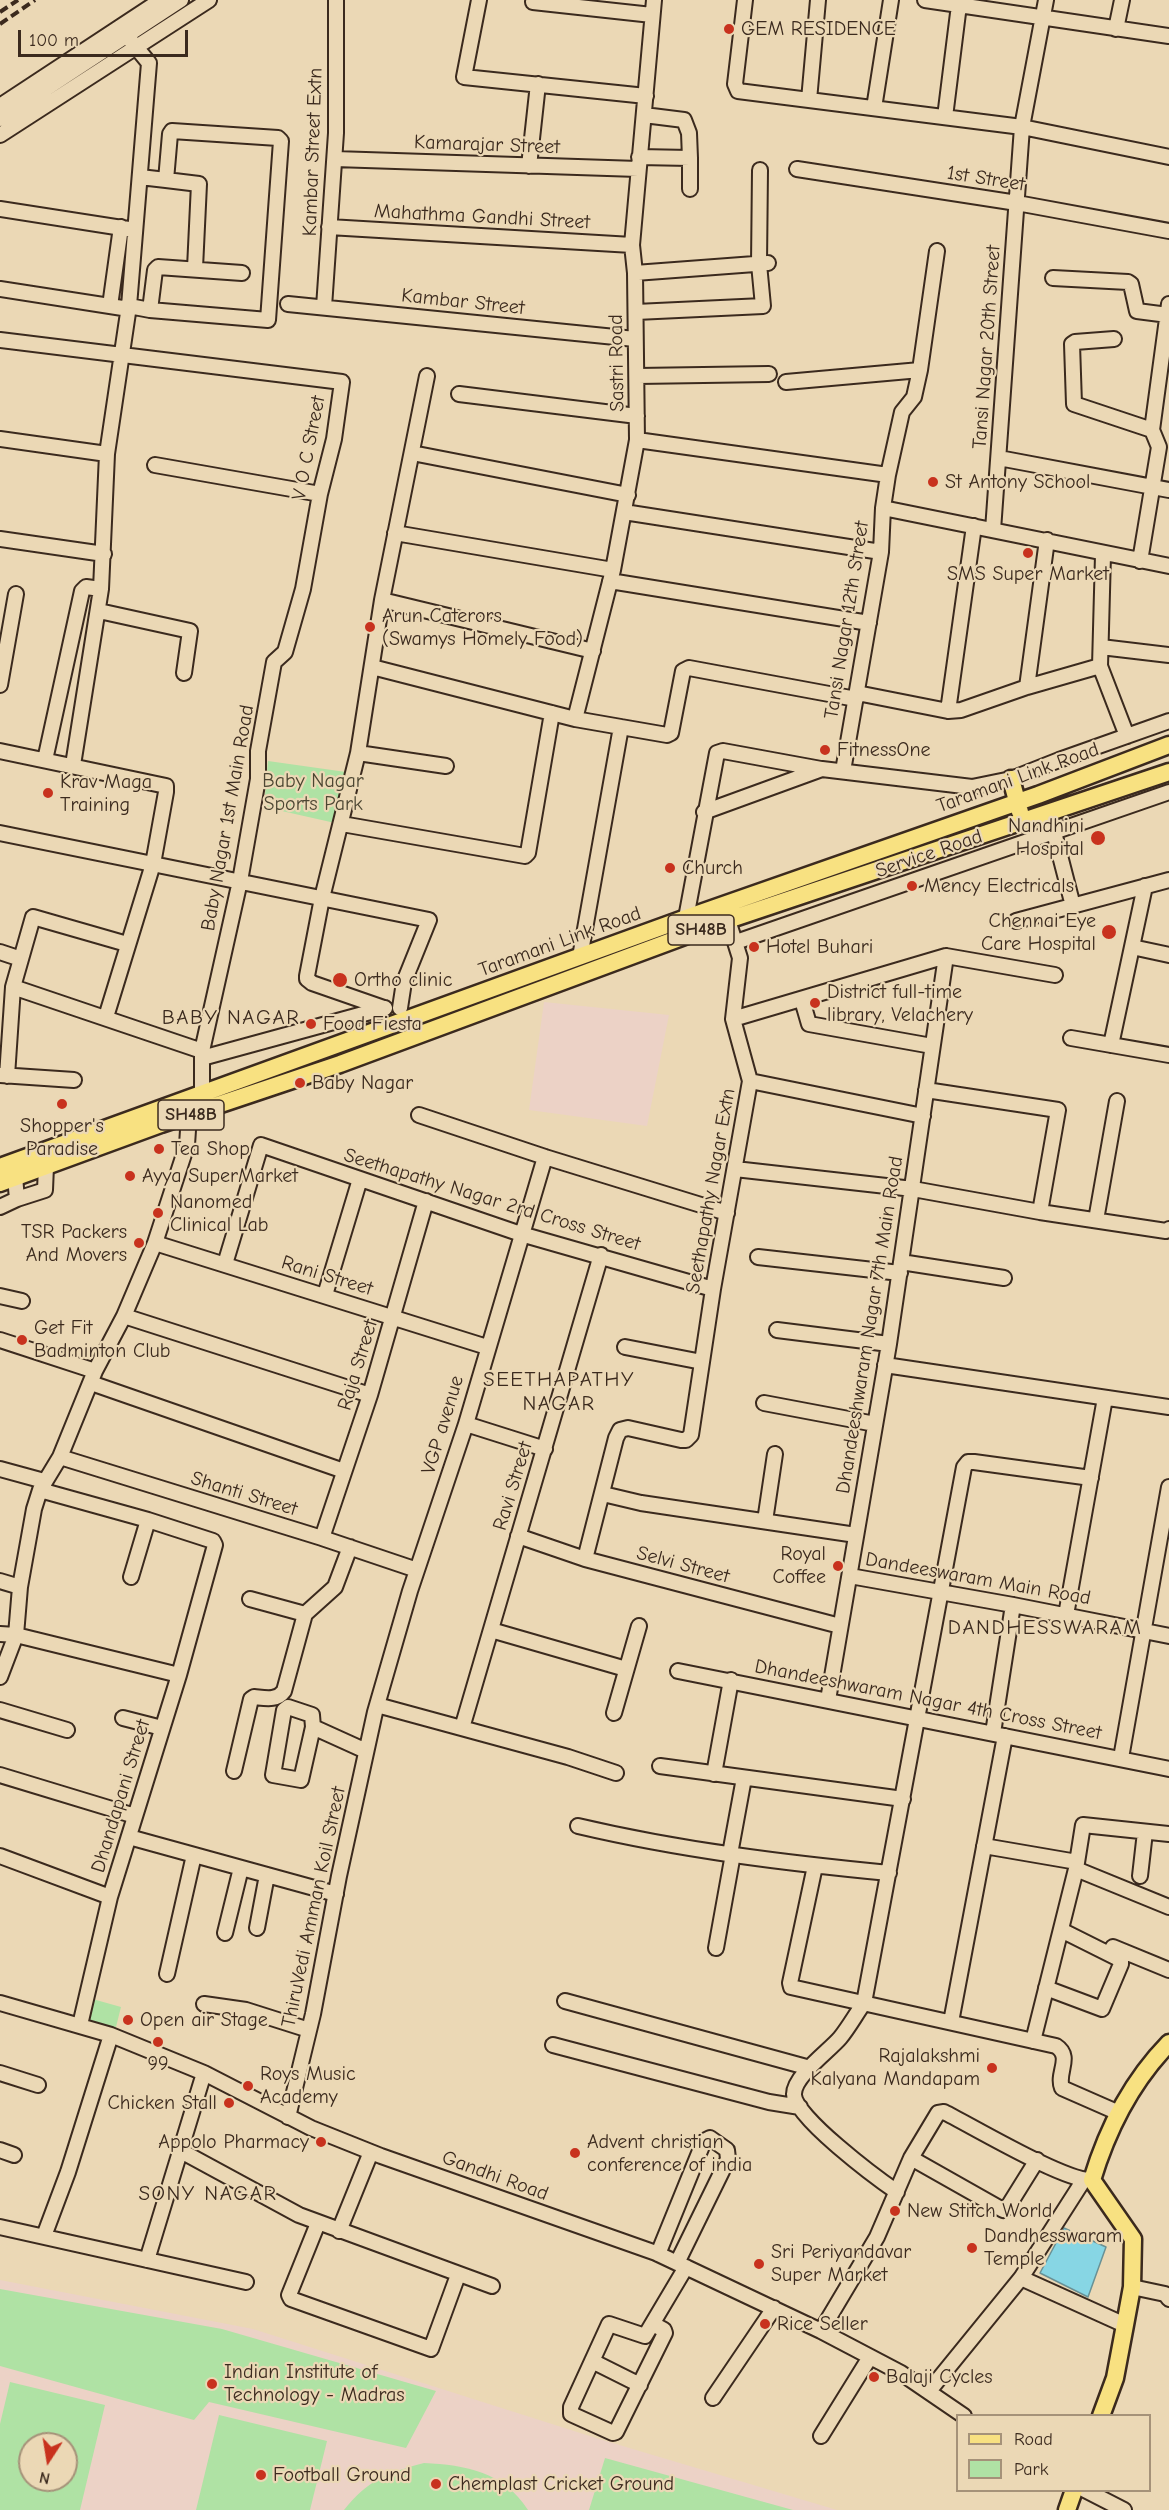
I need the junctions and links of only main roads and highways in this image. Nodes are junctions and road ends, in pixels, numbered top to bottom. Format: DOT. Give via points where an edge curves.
graph roads {
  1 [pos="1169,745"];
  2 [pos="1169,761"];
  3 [pos="1169,772"];
  4 [pos="1011,779"];
  5 [pos="1064,786"];
  6 [pos="1109,788"];
  7 [pos="1017,802"];
  8 [pos="1023,822"];
  9 [pos="376,1030"];
  10 [pos="383,1048"];
  11 [pos="4,1181"];
  12 [pos="1169,2043"];
  13 [pos="1101,2414"];
  14 [pos="1073,2492"];
  15 [pos="1067,2510"];
  1 -- 5 [label="main road, Taramani Link Road / SH48B"];
  2 -- 6 [label="main road"];
  3 -- 6 [label="main road, Taramani Link Road / SH48B"];
  4 -- 7 [label="main road"];
  5 -- 6 [label="main road" via="1083,791"];
  5 -- 7 [label="main road, Taramani Link Road / SH48B"];
  6 -- 8 [label="main road, Taramani Link Road / SH48B"];
  7 -- 8 [label="main road"];
  7 -- 9 [label="main road, Taramani Link Road / SH48B" via="580,957 404,1014"];
  8 -- 10 [label="main road, Taramani Link Road / SH48B" via="728,920"];
  9 -- 10 [label="main road"];
  9 -- 11 [label="main road, Taramani Link Road / SH48B" via="202,1094"];
  10 -- 11 [label="main road, Taramani Link Road / SH48B"];
  12 -- 13 [label="main road" via="1153,2060 1119,2113 1087,2180 1133,2239 1132,2287 1115,2378"];
  14 -- 15 [label="main road"];
}
